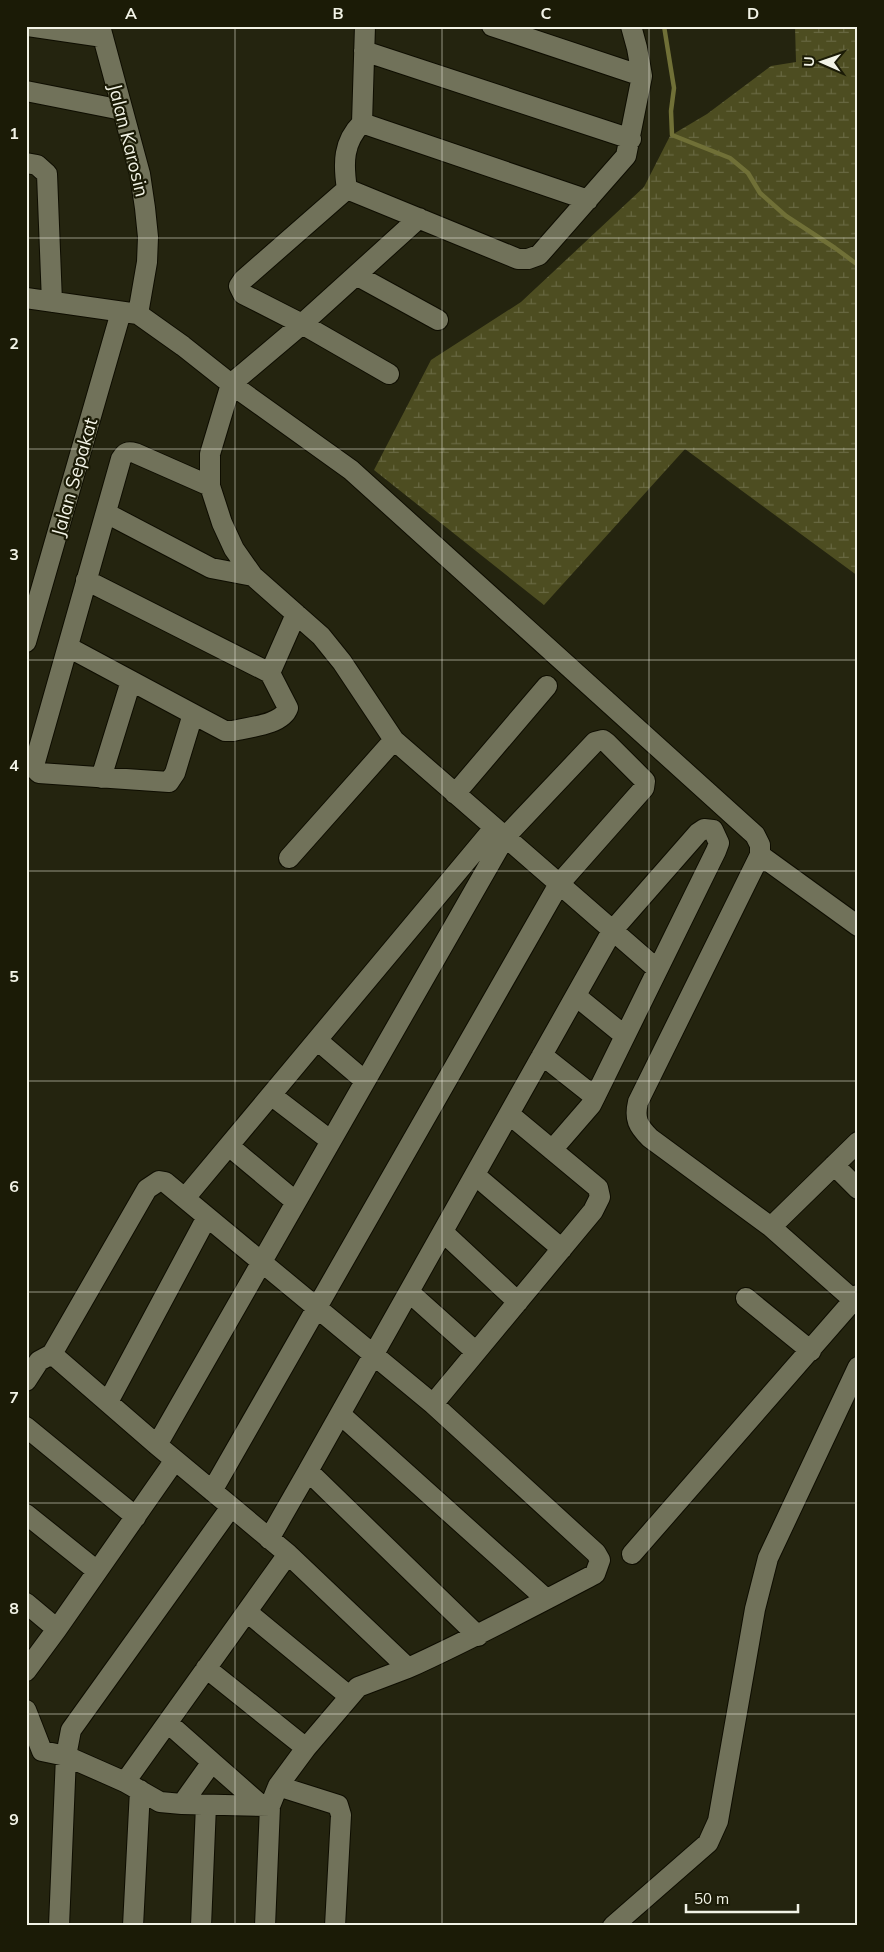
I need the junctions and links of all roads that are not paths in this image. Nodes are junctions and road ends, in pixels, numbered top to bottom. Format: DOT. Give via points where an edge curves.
graph roads {
  1 [pos="28,26"];
  2 [pos="365,26"];
  3 [pos="492,26"];
  4 [pos="631,26"];
  5 [pos="102,31"];
  6 [pos="364,52"];
  7 [pos="642,76"];
  8 [pos="26,91"];
  9 [pos="122,110"];
  10 [pos="362,123"];
  11 [pos="631,139"];
  12 [pos="26,163"];
  13 [pos="347,189"];
  14 [pos="588,200"];
  15 [pos="419,218"];
  16 [pos="356,275"];
  17 [pos="26,298"];
  18 [pos="52,302"];
  19 [pos="130,313"];
  20 [pos="438,320"];
  21 [pos="302,324"];
  22 [pos="389,374"];
  23 [pos="231,384"];
  24 [pos="210,486"];
  25 [pos="106,513"];
  26 [pos="253,576"];
  27 [pos="86,580"];
  28 [pos="296,614"];
  29 [pos="26,642"];
  30 [pos="68,647"];
  31 [pos="270,673"];
  32 [pos="131,681"];
  33 [pos="547,686"];
  34 [pos="193,714"];
  35 [pos="394,740"];
  36 [pos="101,778"];
  37 [pos="455,794"];
  38 [pos="499,832"];
  39 [pos="760,855"];
  40 [pos="288,858"];
  41 [pos="559,884"];
  42 [pos="858,926"];
  43 [pos="612,931"];
  44 [pos="657,969"];
  45 [pos="576,996"];
  46 [pos="625,1036"];
  47 [pos="316,1040"];
  48 [pos="542,1055"];
  49 [pos="365,1081"];
  50 [pos="271,1095"];
  51 [pos="595,1097"];
  52 [pos="509,1114"];
  53 [pos="331,1141"];
  54 [pos="858,1142"];
  55 [pos="229,1146"];
  56 [pos="552,1150"];
  57 [pos="834,1165"];
  58 [pos="475,1174"];
  59 [pos="858,1189"];
  60 [pos="185,1198"];
  61 [pos="296,1202"];
  62 [pos="207,1216"];
  63 [pos="770,1227"];
  64 [pos="443,1232"];
  65 [pos="562,1249"];
  66 [pos="262,1261"];
  67 [pos="409,1292"];
  68 [pos="746,1298"];
  69 [pos="856,1299"];
  70 [pos="518,1302"];
  71 [pos="319,1308"];
  72 [pos="811,1351"];
  73 [pos="476,1352"];
  74 [pos="52,1354"];
  75 [pos="374,1354"];
  76 [pos="858,1367"];
  77 [pos="26,1381"];
  78 [pos="108,1402"];
  79 [pos="433,1404"];
  80 [pos="340,1414"];
  81 [pos="26,1427"];
  82 [pos="157,1445"];
  83 [pos="175,1460"];
  84 [pos="308,1471"];
  85 [pos="212,1491"];
  86 [pos="231,1507"];
  87 [pos="26,1514"];
  88 [pos="136,1517"];
  89 [pos="269,1539"];
  90 [pos="288,1554"];
  91 [pos="632,1554"];
  92 [pos="97,1571"];
  93 [pos="545,1598"];
  94 [pos="26,1603"];
  95 [pos="246,1612"];
  96 [pos="57,1629"];
  97 [pos="478,1636"];
  98 [pos="206,1668"];
  99 [pos="408,1668"];
  100 [pos="26,1671"];
  101 [pos="349,1696"];
  102 [pos="26,1710"];
  103 [pos="168,1723"];
  104 [pos="306,1748"];
  105 [pos="34,1750"];
  106 [pos="66,1756"];
  107 [pos="212,1762"];
  108 [pos="133,1786"];
  109 [pos="278,1786"];
  110 [pos="182,1804"];
  111 [pos="206,1805"];
  112 [pos="266,1806"];
  113 [pos="59,1926"];
  114 [pos="133,1926"];
  115 [pos="201,1926"];
  116 [pos="265,1926"];
  117 [pos="336,1926"];
  118 [pos="613,1926"];
  1 -- 5 [label="street"];
  2 -- 6 [label="street"];
  3 -- 7 [label="street"];
  4 -- 7 [label="street"];
  5 -- 9 [label="street, Jalan Karosin"];
  6 -- 10 [label="street"];
  6 -- 11 [label="street"];
  7 -- 11 [label="street"];
  8 -- 9 [label="street"];
  9 -- 19 [label="street, Jalan Karosin" via="140,174 148,237 147,262"];
  10 -- 13 [label="street" via="354,131 345,150 343,164"];
  10 -- 14 [label="street"];
  11 -- 14 [label="street" via="626,156"];
  12 -- 18 [label="street" via="37,165 47,174"];
  13 -- 15 [label="street"];
  13 -- 21 [label="street" via="239,286 243,294"];
  14 -- 15 [label="street" via="538,255 528,259 518,260"];
  15 -- 16 [label="street"];
  16 -- 20 [label="street"];
  16 -- 21 [label="street"];
  17 -- 18 [label="street"];
  18 -- 19 [label="street"];
  19 -- 23 [label="street" via="184,346"];
  19 -- 29 [label="street, Jalan Sepakat"];
  21 -- 22 [label="street"];
  21 -- 23 [label="street"];
  23 -- 24 [label="street" via="210,454"];
  23 -- 39 [label="street" via="351,470 755,835"];
  24 -- 25 [label="street" via="128,451 121,458"];
  24 -- 26 [label="street" via="234,549"];
  25 -- 26 [label="street" via="211,568"];
  25 -- 27 [label="street"];
  26 -- 28 [label="street"];
  27 -- 30 [label="street"];
  27 -- 31 [label="street"];
  28 -- 31 [label="street"];
  28 -- 35 [label="street" via="321,636 342,662"];
  30 -- 32 [label="street"];
  30 -- 36 [label="street" via="35,769 39,773"];
  31 -- 34 [label="street" via="288,708 286,715 279,719 233,732"];
  32 -- 34 [label="street"];
  32 -- 36 [label="street"];
  33 -- 37 [label="street"];
  34 -- 36 [label="street" via="175,773 169,782"];
  35 -- 37 [label="street"];
  35 -- 40 [label="street"];
  37 -- 38 [label="street"];
  38 -- 41 [label="street"];
  38 -- 41 [label="street" via="595,742 603,740 607,743 645,781 644,788"];
  38 -- 47 [label="street"];
  38 -- 49 [label="street"];
  39 -- 42 [label="street"];
  39 -- 63 [label="street" via="642,1093 635,1114 638,1127 650,1138"];
  41 -- 43 [label="street"];
  41 -- 71 [label="street"];
  43 -- 44 [label="street"];
  43 -- 44 [label="street" via="698,833 704,829 713,830 719,843 716,851"];
  43 -- 45 [label="street"];
  44 -- 46 [label="street"];
  45 -- 46 [label="street"];
  45 -- 48 [label="street"];
  46 -- 51 [label="street"];
  47 -- 49 [label="street"];
  47 -- 50 [label="street"];
  48 -- 51 [label="street"];
  48 -- 52 [label="street"];
  49 -- 53 [label="street"];
  50 -- 53 [label="street"];
  50 -- 55 [label="street"];
  51 -- 56 [label="street"];
  52 -- 56 [label="street"];
  52 -- 58 [label="street"];
  53 -- 61 [label="street"];
  54 -- 57 [label="street"];
  55 -- 60 [label="street"];
  55 -- 61 [label="street"];
  56 -- 65 [label="street" via="598,1188 600,1197 594,1211"];
  57 -- 59 [label="street"];
  57 -- 63 [label="street"];
  58 -- 64 [label="street"];
  58 -- 65 [label="street"];
  60 -- 62 [label="street"];
  60 -- 74 [label="street" via="164,1182 159,1181 147,1189"];
  61 -- 66 [label="street"];
  62 -- 66 [label="street"];
  62 -- 78 [label="street"];
  63 -- 69 [label="street"];
  64 -- 67 [label="street"];
  64 -- 70 [label="street"];
  65 -- 70 [label="street"];
  66 -- 71 [label="street"];
  66 -- 82 [label="street"];
  67 -- 73 [label="street"];
  67 -- 75 [label="street"];
  68 -- 72 [label="street"];
  69 -- 72 [label="street"];
  70 -- 73 [label="street"];
  71 -- 75 [label="street"];
  71 -- 85 [label="street"];
  72 -- 91 [label="street"];
  73 -- 79 [label="street"];
  74 -- 77 [label="street" via="39,1361"];
  74 -- 78 [label="street"];
  75 -- 79 [label="street"];
  75 -- 80 [label="street"];
  76 -- 118 [label="street" via="765,1566 718,1821 708,1843"];
  78 -- 82 [label="street"];
  79 -- 93 [label="street" via="596,1553 600,1560 596,1574"];
  80 -- 84 [label="street"];
  80 -- 93 [label="street"];
  81 -- 88 [label="street"];
  82 -- 83 [label="street"];
  83 -- 85 [label="street"];
  83 -- 88 [label="street"];
  84 -- 89 [label="street"];
  84 -- 97 [label="street"];
  85 -- 86 [label="street"];
  86 -- 89 [label="street"];
  86 -- 106 [label="street" via="71,1730"];
  87 -- 92 [label="street"];
  88 -- 92 [label="street"];
  89 -- 90 [label="street"];
  90 -- 95 [label="street"];
  90 -- 99 [label="street"];
  92 -- 96 [label="street"];
  93 -- 97 [label="street"];
  94 -- 96 [label="street"];
  95 -- 98 [label="street"];
  95 -- 101 [label="street"];
  96 -- 100 [label="street"];
  97 -- 99 [label="street"];
  98 -- 103 [label="street"];
  98 -- 104 [label="street"];
  99 -- 101 [label="street" via="358,1687"];
  101 -- 104 [label="street"];
  102 -- 105 [label="street"];
  103 -- 107 [label="street"];
  103 -- 108 [label="street"];
  104 -- 109 [label="street"];
  105 -- 106 [label="street"];
  106 -- 108 [label="street"];
  106 -- 113 [label="street"];
  107 -- 110 [label="street"];
  107 -- 112 [label="street"];
  108 -- 110 [label="street" via="160,1802"];
  108 -- 114 [label="street"];
  109 -- 112 [label="street"];
  109 -- 117 [label="street" via="338,1805"];
  110 -- 111 [label="street"];
  111 -- 112 [label="street"];
  111 -- 115 [label="street"];
  112 -- 116 [label="street"];
}
